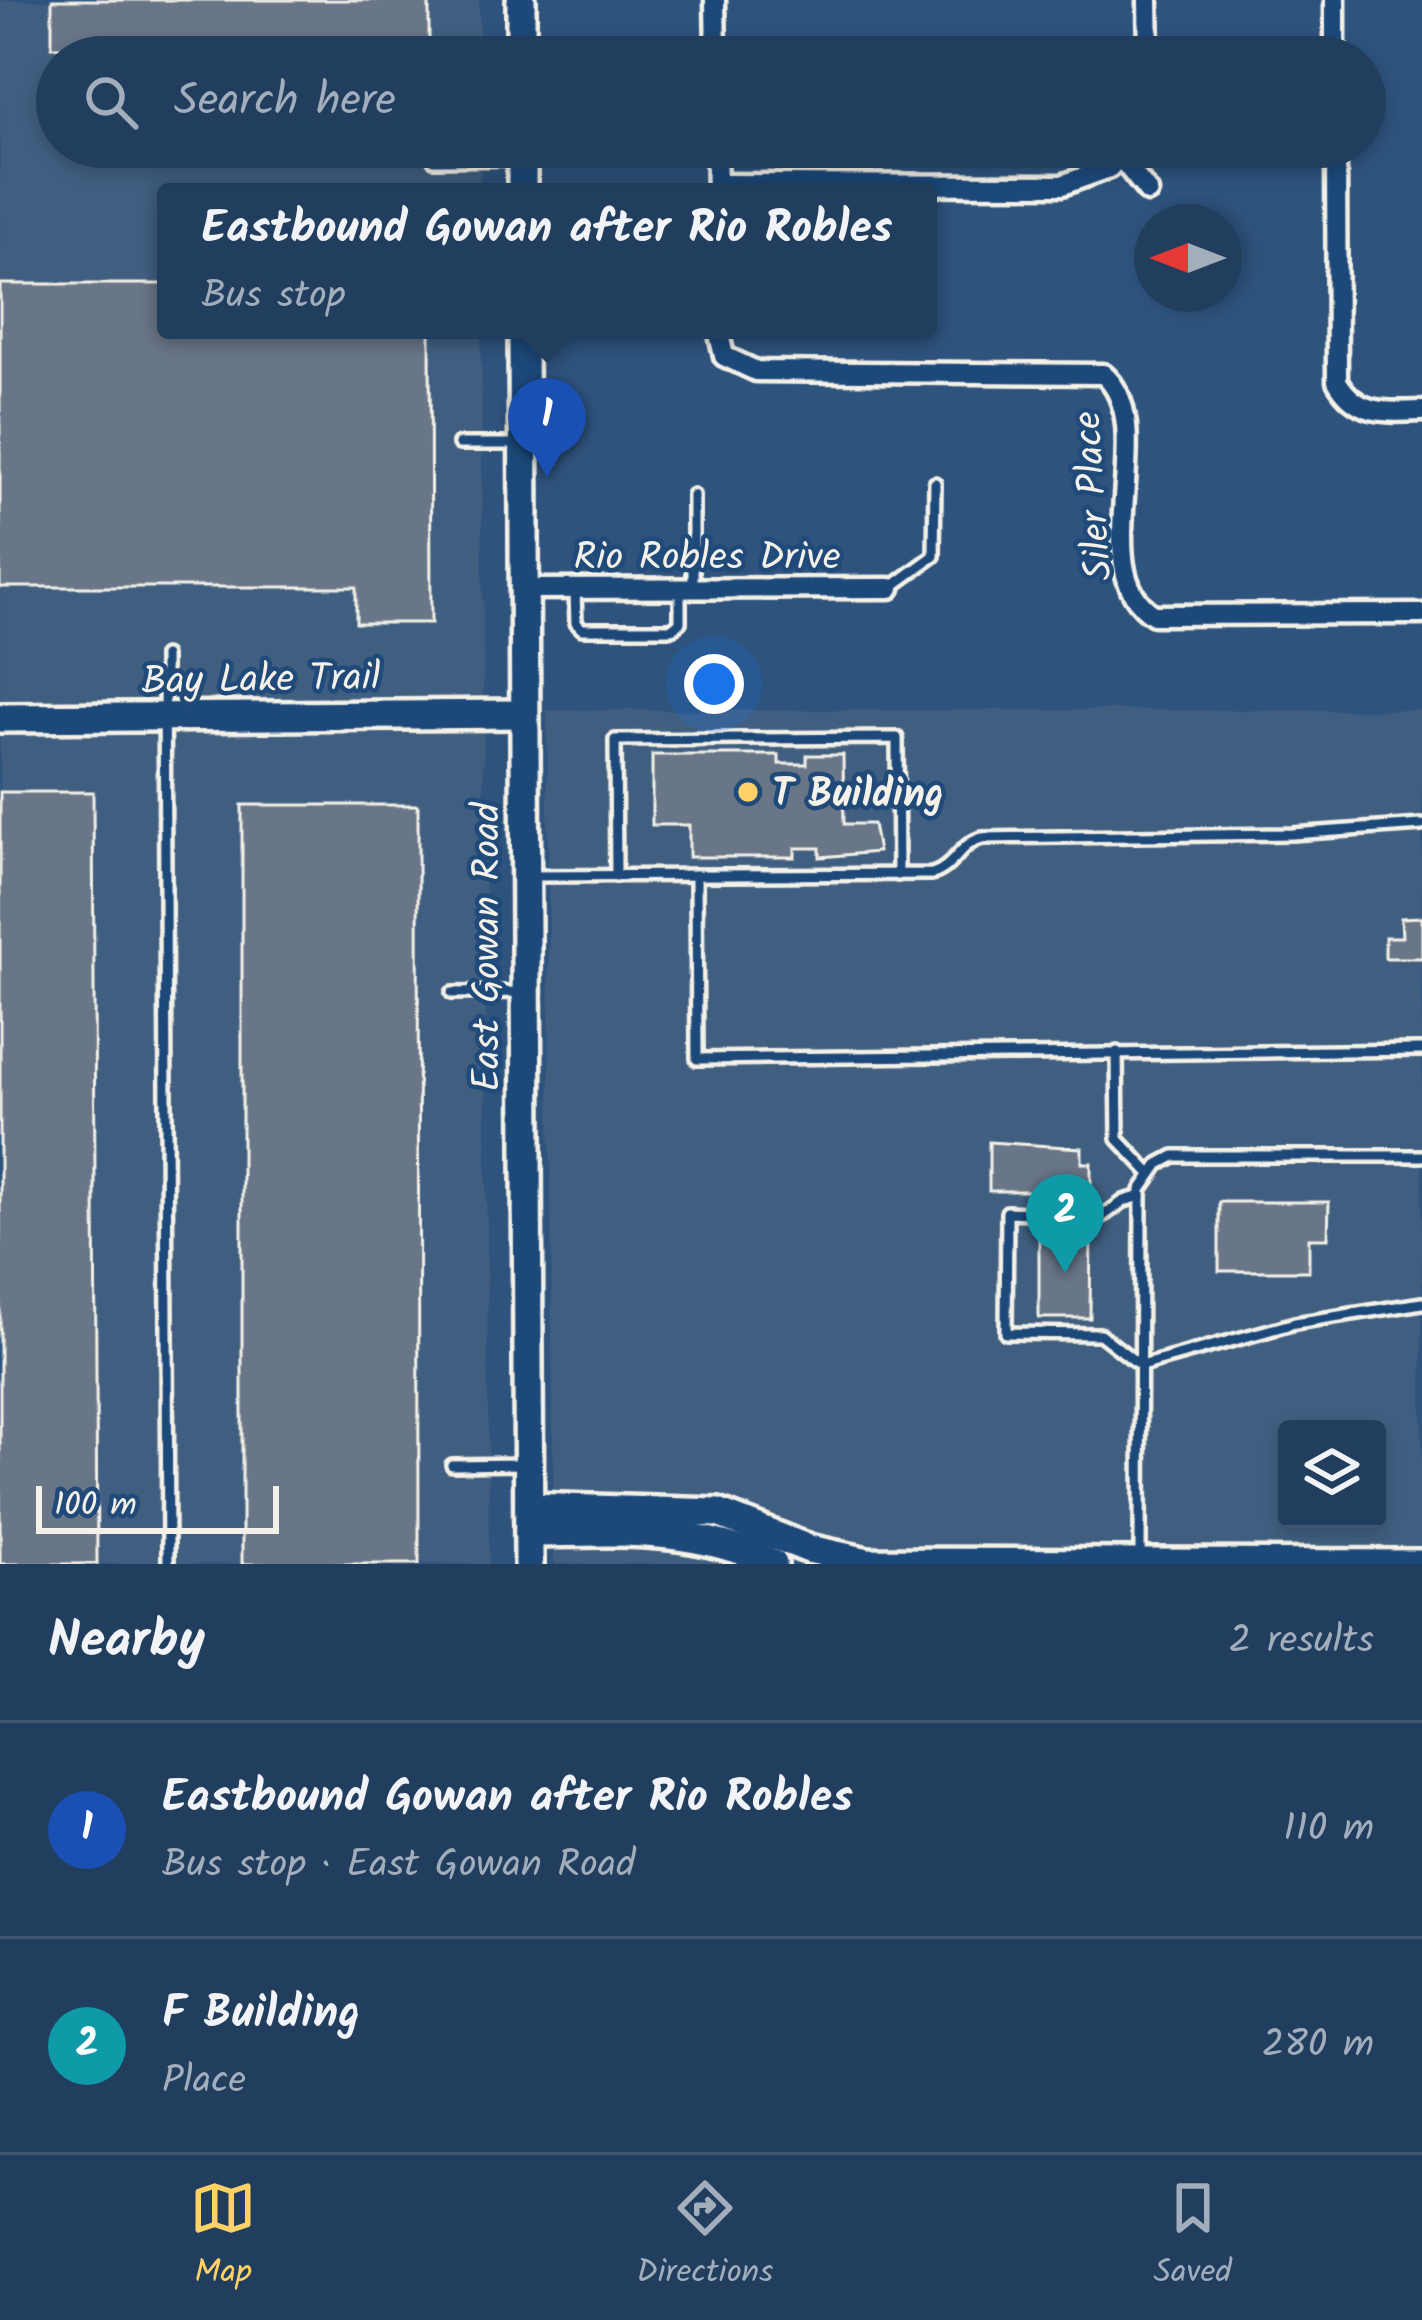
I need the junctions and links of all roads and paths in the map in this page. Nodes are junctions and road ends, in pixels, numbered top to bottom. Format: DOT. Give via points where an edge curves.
graph roads {
  1 [pos="521,0"];
  2 [pos="715,0"];
  3 [pos="1148,0"];
  4 [pos="1335,0"];
  5 [pos="521,36"];
  6 [pos="716,36"];
  7 [pos="1149,36"];
  8 [pos="1335,36"];
  9 [pos="1095,168"];
  10 [pos="1134,168"];
  11 [pos="1336,168"];
  12 [pos="937,185"];
  13 [pos="1148,192"];
  14 [pos="523,339"];
  15 [pos="720,339"];
  16 [pos="1422,411"];
  17 [pos="459,444"];
  18 [pos="523,444"];
  19 [pos="935,483"];
  20 [pos="693,495"];
  21 [pos="686,588"];
  22 [pos="890,588"];
  23 [pos="524,589"];
  24 [pos="575,589"];
  25 [pos="1422,614"];
  26 [pos="164,656"];
  27 [pos="522,713"];
  28 [pos="161,717"];
  29 [pos="0,718"];
  30 [pos="1422,825"];
  31 [pos="898,874"];
  32 [pos="696,875"];
  33 [pos="524,876"];
  34 [pos="616,876"];
  35 [pos="524,992"];
  36 [pos="452,993"];
  37 [pos="1422,1050"];
  38 [pos="1117,1052"];
  39 [pos="1422,1156"];
  40 [pos="1150,1173"];
  41 [pos="1141,1196"];
  42 [pos="1422,1303"];
  43 [pos="1141,1366"];
  44 [pos="529,1464"];
  45 [pos="452,1465"];
  46 [pos="529,1520"];
  47 [pos="168,1564"];
  48 [pos="529,1564"];
  49 [pos="773,1564"];
  50 [pos="1140,1564"];
  51 [pos="1422,1564"];
  1 -- 5 [label="street"];
  2 -- 6 [label="street"];
  3 -- 7 [label="street"];
  4 -- 8 [label="street"];
  9 -- 12 [label="street" via="1062,184"];
  10 -- 13 [label="street"];
  11 -- 16 [label="street" via="1337,381 1349,402 1375,412"];
  14 -- 18 [label="street, East Gowan Road"];
  15 -- 25 [label="street, Siler Place" via="724,356 755,371 1085,370 1114,384 1123,400 1127,591 1135,603 1154,615"];
  17 -- 18 [label="lane"];
  18 -- 23 [label="street, East Gowan Road"];
  19 -- 22 [label="lane" via="934,556"];
  20 -- 21 [label="lane"];
  21 -- 22 [label="street, Rio Robles Drive"];
  21 -- 24 [label="street, Rio Robles Drive"];
  21 -- 24 [label="lane" via="672,629 582,629"];
  23 -- 24 [label="street, Rio Robles Drive"];
  23 -- 27 [label="street, East Gowan Road"];
  26 -- 28 [label="lane"];
  27 -- 28 [label="street, Bay Lake Trail"];
  27 -- 33 [label="street, East Gowan Road"];
  28 -- 29 [label="street, Bay Lake Trail"];
  28 -- 47 [label="lane"];
  30 -- 31 [label="lane" via="982,838 964,845 942,871"];
  31 -- 32 [label="lane"];
  31 -- 34 [label="lane" via="897,738 615,740"];
  32 -- 34 [label="lane"];
  32 -- 38 [label="lane" via="697,1059"];
  33 -- 34 [label="lane"];
  33 -- 35 [label="street, East Gowan Road"];
  35 -- 36 [label="lane"];
  35 -- 44 [label="street, East Gowan Road"];
  37 -- 38 [label="lane"];
  38 -- 40 [label="lane" via="1118,1138"];
  39 -- 40 [label="lane" via="1181,1155"];
  40 -- 41 [label="lane"];
  41 -- 43 [label="lane"];
  41 -- 43 [label="lane" via="1103,1216 1007,1212 1006,1293 1006,1334 1100,1334"];
  42 -- 43 [label="lane" via="1295,1322"];
  43 -- 50 [label="lane"];
  44 -- 45 [label="lane"];
  44 -- 46 [label="street, East Gowan Road"];
  46 -- 48 [label="street, East Gowan Road"];
  46 -- 49 [label="street" via="684,1535"];
  46 -- 50 [label="street" via="701,1510 868,1562"];
  50 -- 51 [label="street"];
}
